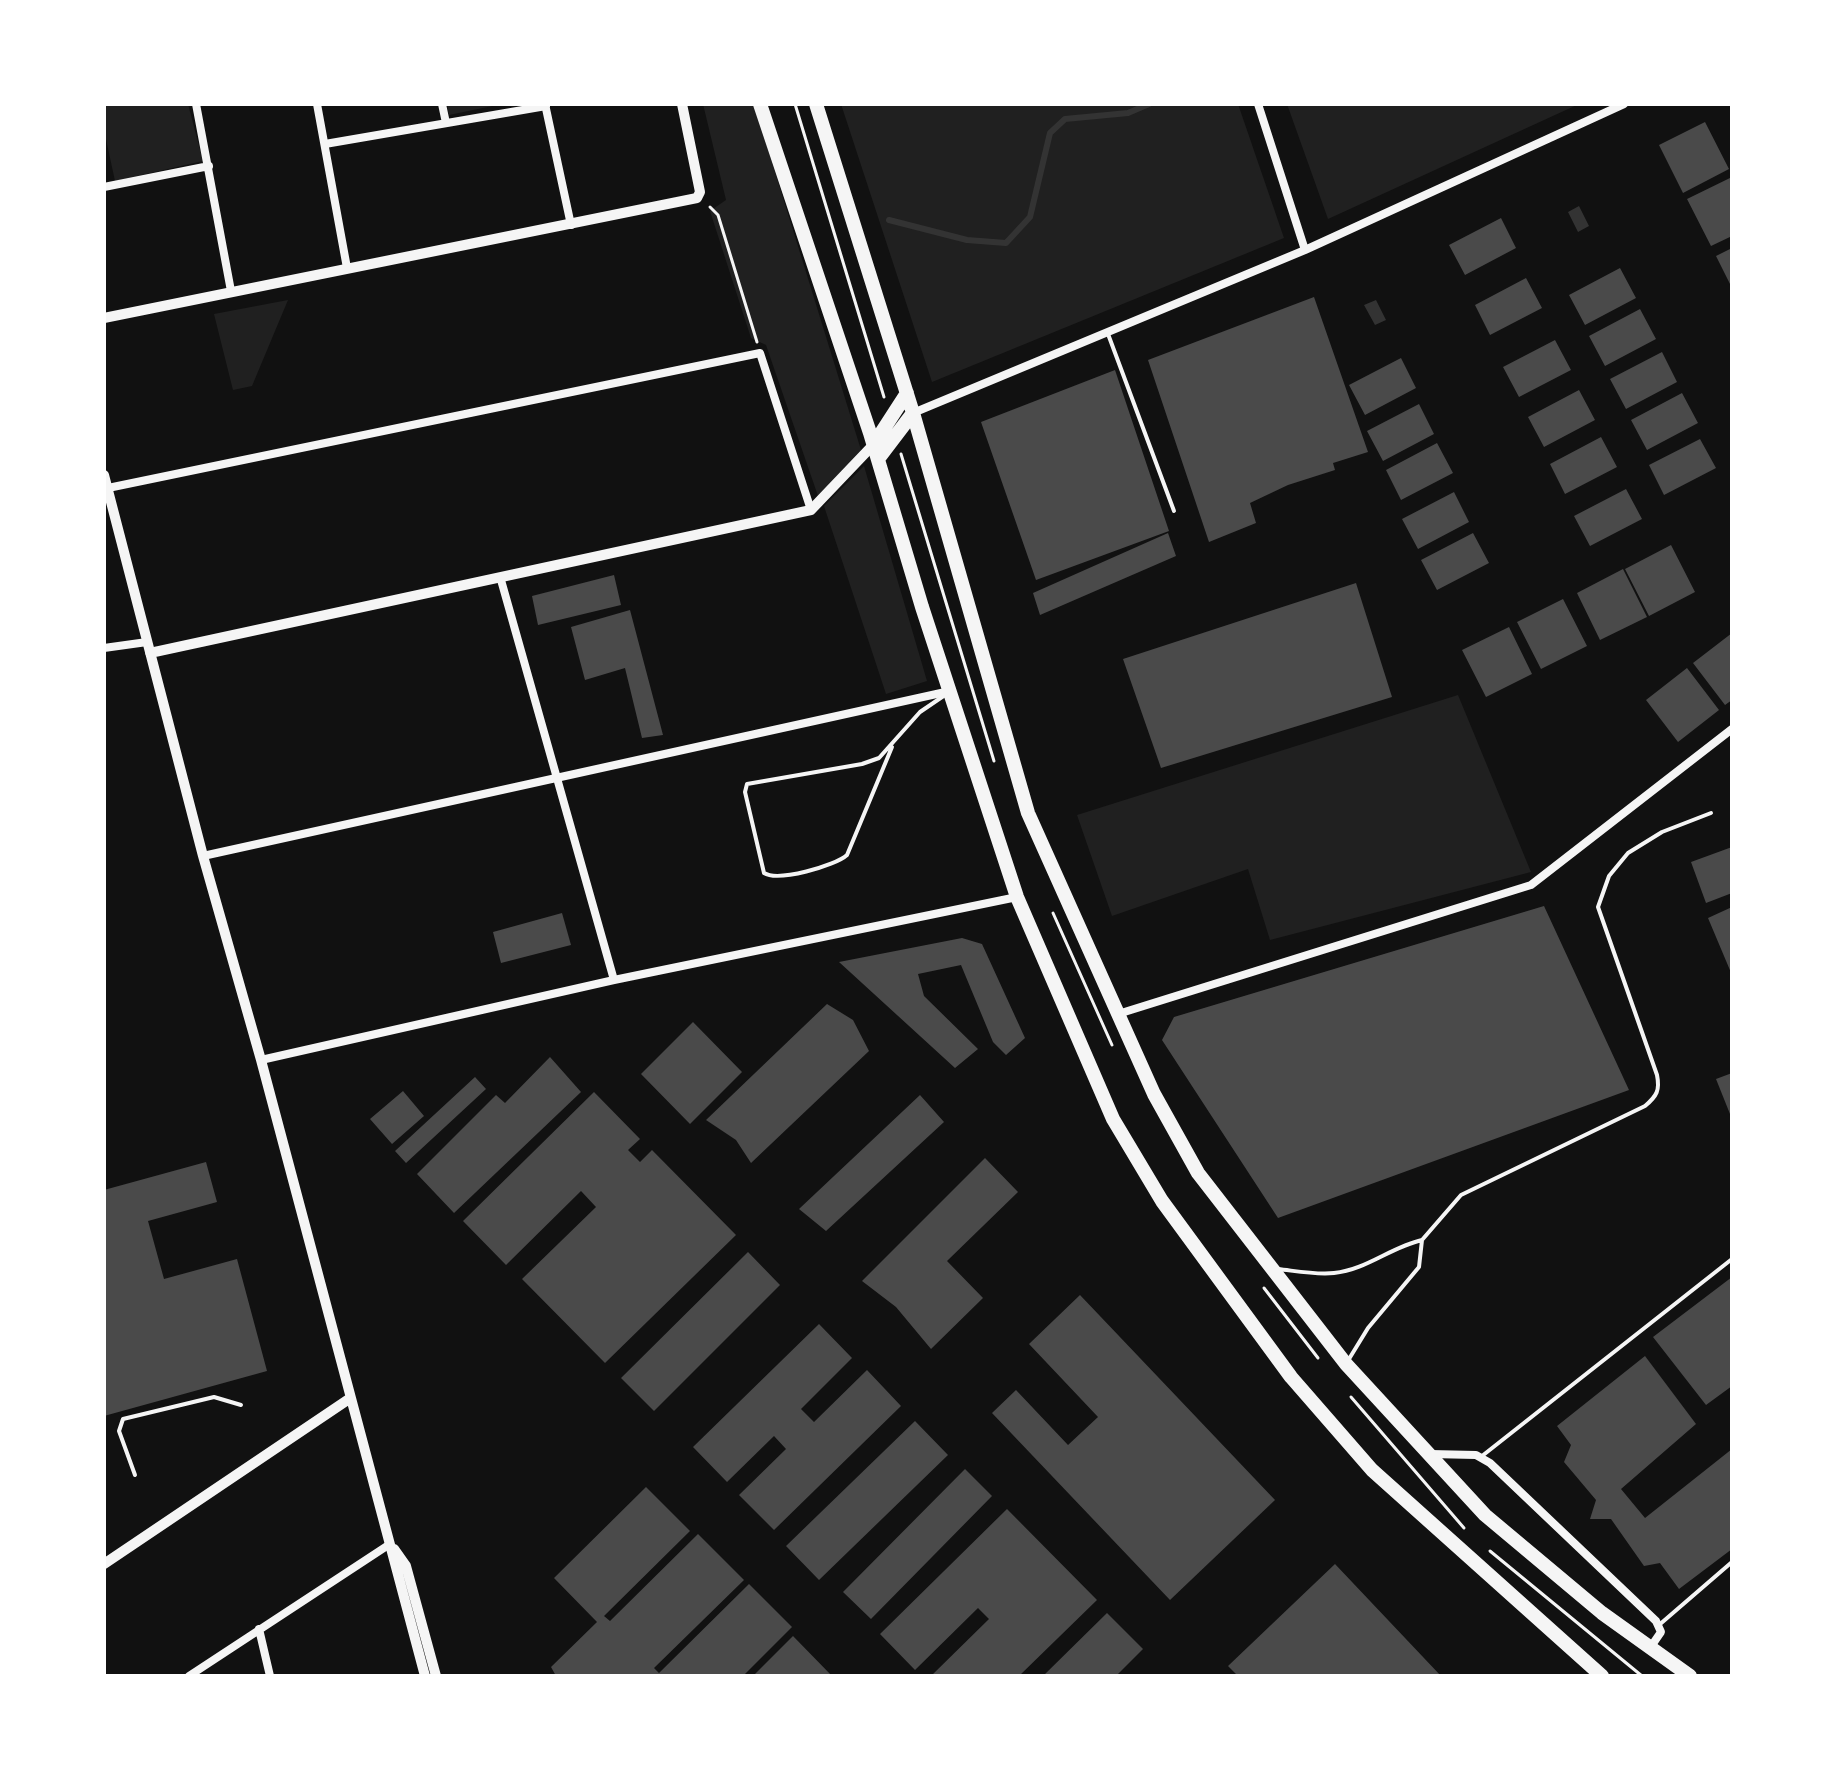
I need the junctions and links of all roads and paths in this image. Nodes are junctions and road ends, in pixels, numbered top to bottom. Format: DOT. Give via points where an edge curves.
graph roads {
  1 [pos="196,104"];
  2 [pos="317,104"];
  3 [pos="442,104"];
  4 [pos="682,104"];
  5 [pos="760,104"];
  6 [pos="795,104"];
  7 [pos="816,104"];
  8 [pos="1258,104"];
  9 [pos="1624,104"];
  10 [pos="546,105"];
  11 [pos="446,123"];
  12 [pos="325,144"];
  13 [pos="209,166"];
  14 [pos="104,173"];
  15 [pos="105,187"];
  16 [pos="699,196"];
  17 [pos="571,225"];
  18 [pos="1305,250"];
  19 [pos="347,268"];
  20 [pos="231,291"];
  21 [pos="104,318"];
  22 [pos="1107,332"];
  23 [pos="760,353"];
  24 [pos="907,393"];
  25 [pos="913,413"];
  26 [pos="890,419"];
  27 [pos="895,437"];
  28 [pos="876,452"];
  29 [pos="104,475"];
  30 [pos="108,488"];
  31 [pos="811,510"];
  32 [pos="1174,511"];
  33 [pos="501,580"];
  34 [pos="104,648"];
  35 [pos="148,648"];
  36 [pos="950,691"];
  37 [pos="1732,729"];
  38 [pos="892,747"];
  39 [pos="997,771"];
  40 [pos="560,779"];
  41 [pos="1711,813"];
  42 [pos="203,856"];
  43 [pos="1017,897"];
  44 [pos="614,980"];
  45 [pos="1118,1014"];
  46 [pos="261,1060"];
  47 [pos="1422,1240"];
  48 [pos="1732,1259"];
  49 [pos="1271,1269"];
  50 [pos="1346,1364"];
  51 [pos="349,1399"];
  52 [pos="241,1405"];
  53 [pos="1430,1454"];
  54 [pos="1480,1457"];
  55 [pos="135,1475"];
  56 [pos="390,1544"];
  57 [pos="1732,1562"];
  58 [pos="104,1564"];
  59 [pos="1659,1625"];
  60 [pos="259,1629"];
  61 [pos="1650,1648"];
  62 [pos="189,1676"];
  63 [pos="270,1676"];
  64 [pos="425,1676"];
  65 [pos="436,1676"];
  66 [pos="1602,1676"];
  67 [pos="1690,1676"];
  1 -- 13 [label="street"];
  2 -- 12 [label="street"];
  3 -- 11 [label="street"];
  4 -- 16 [label="street"];
  5 -- 28 [label="main road"];
  6 -- 26 [label="path"];
  7 -- 24 [label="main road"];
  8 -- 18 [label="street"];
  9 -- 18 [label="street"];
  10 -- 11 [label="street"];
  10 -- 17 [label="street"];
  11 -- 12 [label="street"];
  12 -- 19 [label="street"];
  13 -- 15 [label="street"];
  13 -- 20 [label="street"];
  14 -- 15 [label="street"];
  16 -- 17 [label="street"];
  16 -- 23 [label="path" via="718,215"];
  17 -- 19 [label="street"];
  18 -- 22 [label="street"];
  19 -- 20 [label="street"];
  20 -- 21 [label="street"];
  22 -- 25 [label="street"];
  22 -- 32 [label="lane"];
  23 -- 30 [label="street"];
  23 -- 31 [label="street"];
  24 -- 25 [label="main road"];
  24 -- 26 [label="main road"];
  25 -- 27 [label="main road"];
  25 -- 45 [label="main road" via="1028,813"];
  26 -- 28 [label="main road"];
  27 -- 28 [label="main road"];
  27 -- 39 [label="path"];
  28 -- 31 [label="street"];
  28 -- 36 [label="main road"];
  29 -- 30 [label="street"];
  30 -- 35 [label="street"];
  31 -- 33 [label="street"];
  33 -- 35 [label="street"];
  33 -- 40 [label="street"];
  34 -- 35 [label="street"];
  35 -- 42 [label="street"];
  36 -- 38 [label="lane" via="920,712"];
  36 -- 40 [label="street"];
  36 -- 43 [label="main road"];
  37 -- 45 [label="street" via="1531,885"];
  38 -- 38 [label="lane" via="862,764 749,782 745,792 764,873 776,877 838,863 847,855"];
  40 -- 42 [label="street"];
  40 -- 44 [label="street"];
  41 -- 47 [label="lane" via="1662,832 1628,853 1609,876 1598,907 1657,1075 1660,1087 1655,1097 1461,1195"];
  42 -- 46 [label="street"];
  43 -- 44 [label="street"];
  43 -- 66 [label="main road" via="1113,1119 1162,1201 1291,1377 1384,1481"];
  44 -- 46 [label="street"];
  45 -- 49 [label="main road" via="1198,1173"];
  46 -- 51 [label="street"];
  47 -- 49 [label="lane" via="1335,1273"];
  47 -- 50 [label="lane" via="1419,1267 1368,1328"];
  48 -- 54 [label="lane"];
  49 -- 50 [label="main road"];
  50 -- 53 [label="main road"];
  51 -- 56 [label="street"];
  51 -- 58 [label="street"];
  52 -- 55 [label="lane" via="214,1397 123,1419 119,1431"];
  53 -- 54 [label="street"];
  53 -- 61 [label="main road" via="1485,1515"];
  54 -- 59 [label="street"];
  56 -- 60 [label="street"];
  56 -- 64 [label="street"];
  56 -- 65 [label="street" via="406,1566"];
  57 -- 59 [label="lane"];
  59 -- 61 [label="street" via="1661,1632"];
  60 -- 62 [label="street"];
  60 -- 63 [label="street"];
  61 -- 67 [label="main road"];
}
